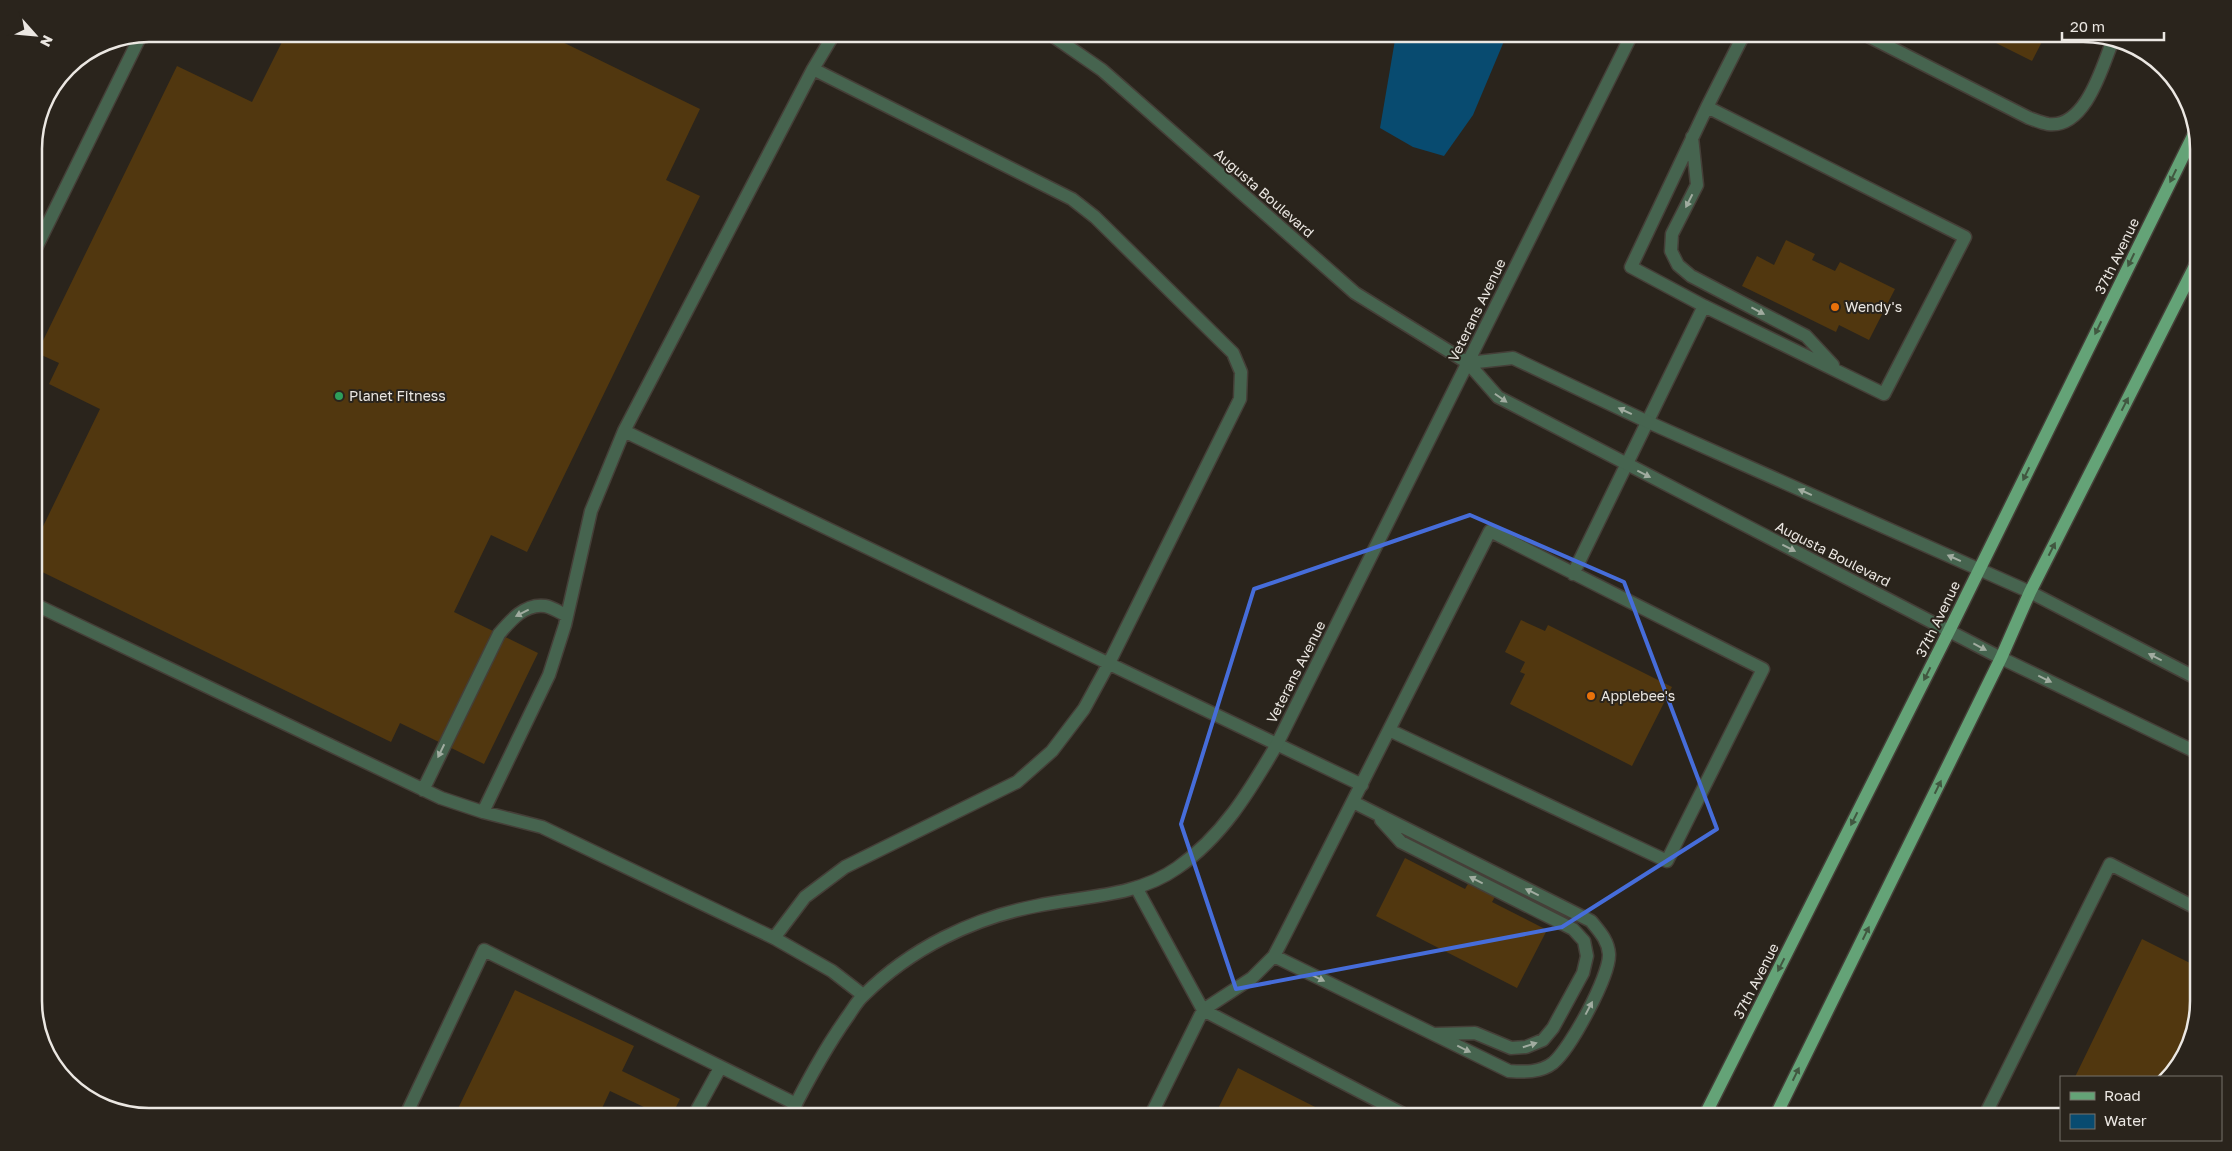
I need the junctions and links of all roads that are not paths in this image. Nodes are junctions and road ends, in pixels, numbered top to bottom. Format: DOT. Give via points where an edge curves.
graph roads {
  1 [pos="829,42"];
  2 [pos="1062,42"];
  3 [pos="1628,42"];
  4 [pos="1740,42"];
  5 [pos="1880,42"];
  6 [pos="137,43"];
  7 [pos="2111,46"];
  8 [pos="813,70"];
  9 [pos="1707,106"];
  10 [pos="1692,137"];
  11 [pos="2189,144"];
  12 [pos="43,234"];
  13 [pos="2189,277"];
  14 [pos="1704,306"];
  15 [pos="1468,362"];
  16 [pos="1840,373"];
  17 [pos="1648,422"];
  18 [pos="624,431"];
  19 [pos="1626,465"];
  20 [pos="1979,569"];
  21 [pos="1573,574"];
  22 [pos="2030,592"];
  23 [pos="43,608"];
  24 [pos="567,616"];
  25 [pos="1949,631"];
  26 [pos="2001,658"];
  27 [pos="1108,665"];
  28 [pos="2190,675"];
  29 [pos="1389,730"];
  30 [pos="1276,746"];
  31 [pos="2190,749"];
  32 [pos="1362,785"];
  33 [pos="423,790"];
  34 [pos="1353,802"];
  35 [pos="483,812"];
  36 [pos="1376,814"];
  37 [pos="1137,889"];
  38 [pos="2190,905"];
  39 [pos="774,938"];
  40 [pos="1274,956"];
  41 [pos="863,996"];
  42 [pos="1203,1010"];
  43 [pos="1432,1034"];
  44 [pos="720,1068"];
  45 [pos="796,1104"];
  46 [pos="409,1108"];
  47 [pos="698,1108"];
  48 [pos="794,1108"];
  49 [pos="1154,1108"];
  50 [pos="1392,1108"];
  51 [pos="1709,1108"];
  52 [pos="1779,1108"];
  53 [pos="1988,1108"];
  1 -- 8 [label="street"];
  2 -- 15 [label="street, Augusta Boulevard" via="1102,70 1354,294"];
  3 -- 15 [label="street, Veterans Avenue"];
  4 -- 9 [label="street"];
  5 -- 7 [label="street" via="2029,118 2048,124 2063,122 2078,113 2098,79"];
  6 -- 12 [label="street"];
  8 -- 18 [label="street"];
  8 -- 27 [label="street" via="1072,199 1095,217 1233,353 1240,372 1240,400"];
  9 -- 10 [label="street"];
  9 -- 16 [label="street" via="1965,237 1884,394"];
  10 -- 14 [label="street" via="1630,267"];
  10 -- 16 [label="street, one-way" via="1697,185 1672,234 1671,251 1678,265 1691,276 1806,336"];
  11 -- 20 [label="main road, 37th Avenue, one-way"];
  22 -- 13 [label="main road, one-way"];
  14 -- 16 [label="street"];
  14 -- 17 [label="street"];
  17 -- 15 [label="street, one-way" via="1513,358"];
  15 -- 19 [label="street, Augusta Boulevard, one-way" via="1498,397"];
  15 -- 30 [label="street, Veterans Avenue"];
  17 -- 19 [label="street"];
  20 -- 17 [label="street, one-way"];
  18 -- 24 [label="street" via="591,511"];
  18 -- 27 [label="street"];
  19 -- 21 [label="street"];
  19 -- 25 [label="street, Augusta Boulevard, one-way"];
  20 -- 22 [label="street"];
  20 -- 25 [label="main road, 37th Avenue"];
  21 -- 29 [label="street" via="1490,532"];
  21 -- 29 [label="street" via="1764,669 1667,861"];
  22 -- 26 [label="main road"];
  28 -- 22 [label="street, one-way"];
  23 -- 33 [label="street"];
  24 -- 33 [label="street, one-way" via="545,606 533,608 515,615 499,634"];
  24 -- 35 [label="street" via="549,675"];
  25 -- 26 [label="street, Augusta Boulevard, one-way"];
  25 -- 51 [label="main road, 37th Avenue, one-way"];
  26 -- 31 [label="street, Augusta Boulevard, one-way"];
  52 -- 26 [label="main road, one-way"];
  27 -- 30 [label="street"];
  27 -- 39 [label="street" via="1084,709 1052,751 1017,782 844,867 805,897"];
  29 -- 32 [label="street"];
  30 -- 32 [label="street"];
  30 -- 37 [label="street, Veterans Avenue" via="1247,795 1211,840 1176,869"];
  32 -- 34 [label="street"];
  33 -- 35 [label="street"];
  34 -- 36 [label="street"];
  34 -- 40 [label="street"];
  35 -- 39 [label="street" via="542,827"];
  43 -- 36 [label="street, one-way" via="1475,1033 1511,1048 1526,1047 1543,1040 1584,972 1587,956 1584,941 1573,929 1402,842"];
  43 -- 36 [label="street, one-way" via="1508,1071 1532,1072 1552,1064 1567,1049 1606,974 1609,954 1604,935 1590,921"];
  37 -- 41 [label="street, Veterans Avenue" via="990,917 947,936 904,962"];
  37 -- 42 [label="street"];
  38 -- 53 [label="street" via="2110,864"];
  39 -- 41 [label="street" via="832,971"];
  40 -- 42 [label="street" via="1252,978"];
  40 -- 43 [label="street, one-way"];
  41 -- 45 [label="street, Veterans Avenue" via="832,1038"];
  42 -- 49 [label="street"];
  42 -- 50 [label="street"];
  44 -- 45 [label="street"];
  44 -- 46 [label="street" via="484,950"];
  44 -- 47 [label="street"];
  45 -- 48 [label="street, Veterans Avenue"];
}
